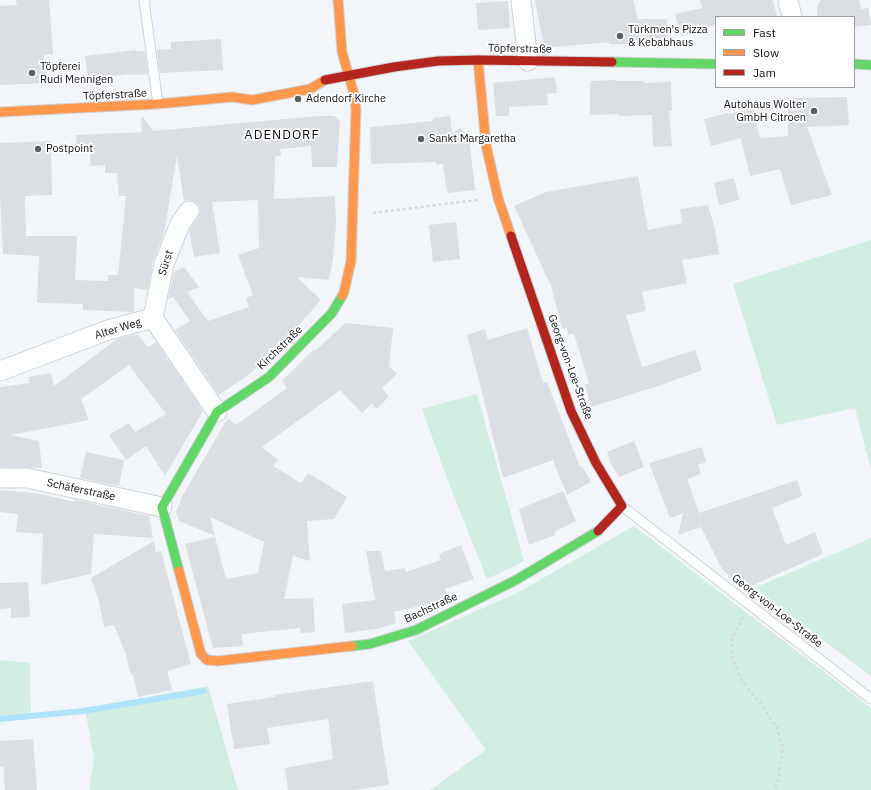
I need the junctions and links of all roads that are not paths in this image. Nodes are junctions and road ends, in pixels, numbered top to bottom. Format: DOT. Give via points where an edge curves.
graph roads {
  1 [pos="144,0"];
  2 [pos="338,0"];
  3 [pos="522,0"];
  4 [pos="788,0"];
  5 [pos="792,16"];
  6 [pos="478,60"];
  7 [pos="528,61"];
  8 [pos="715,64"];
  9 [pos="855,64"];
  10 [pos="871,65"];
  11 [pos="348,76"];
  12 [pos="313,78"];
  13 [pos="326,80"];
  14 [pos="242,88"];
  15 [pos="232,97"];
  16 [pos="158,104"];
  17 [pos="0,112"];
  18 [pos="189,211"];
  19 [pos="153,318"];
  20 [pos="0,371"];
  21 [pos="217,412"];
  22 [pos="0,478"];
  23 [pos="622,506"];
  24 [pos="162,507"];
  25 [pos="871,699"];
  1 -- 16 [label="lane"];
  2 -- 11 [label="street, Kirchstraße" via="342,52"];
  3 -- 7 [label="street"];
  4 -- 5 [label="street"];
  6 -- 7 [label="street, Töpferstraße"];
  6 -- 11 [label="street, Töpferstraße" via="438,61"];
  6 -- 23 [label="street, Georg-von-Loe-Straße" via="486,145 498,198 571,411 596,463"];
  7 -- 8 [label="street, Töpferstraße"];
  9 -- 10 [label="street"];
  11 -- 13 [label="street, Töpferstraße"];
  11 -- 21 [label="street, Kirchstraße" via="356,110 351,261 344,292 332,313 268,377"];
  12 -- 13 [label="street, Töpferstraße"];
  13 -- 15 [label="street, Töpferstraße" via="310,89 252,100"];
  14 -- 15 [label="street"];
  15 -- 16 [label="street, Töpferstraße"];
  16 -- 17 [label="street, Töpferstraße"];
  18 -- 19 [label="street, Sürst" via="180,224 164,264"];
  19 -- 20 [label="street, Alter Weg" via="108,330"];
  19 -- 21 [label="street, Alter Weg"];
  21 -- 24 [label="street, Kirchstraße"];
  22 -- 24 [label="street, Schäferstraße" via="27,478"];
  23 -- 24 [label="street, Bachstraße" via="597,532 516,580 416,630 370,644 218,662 207,660 201,654"];
  23 -- 25 [label="lane, Georg-von-Loe-Straße"];
}
